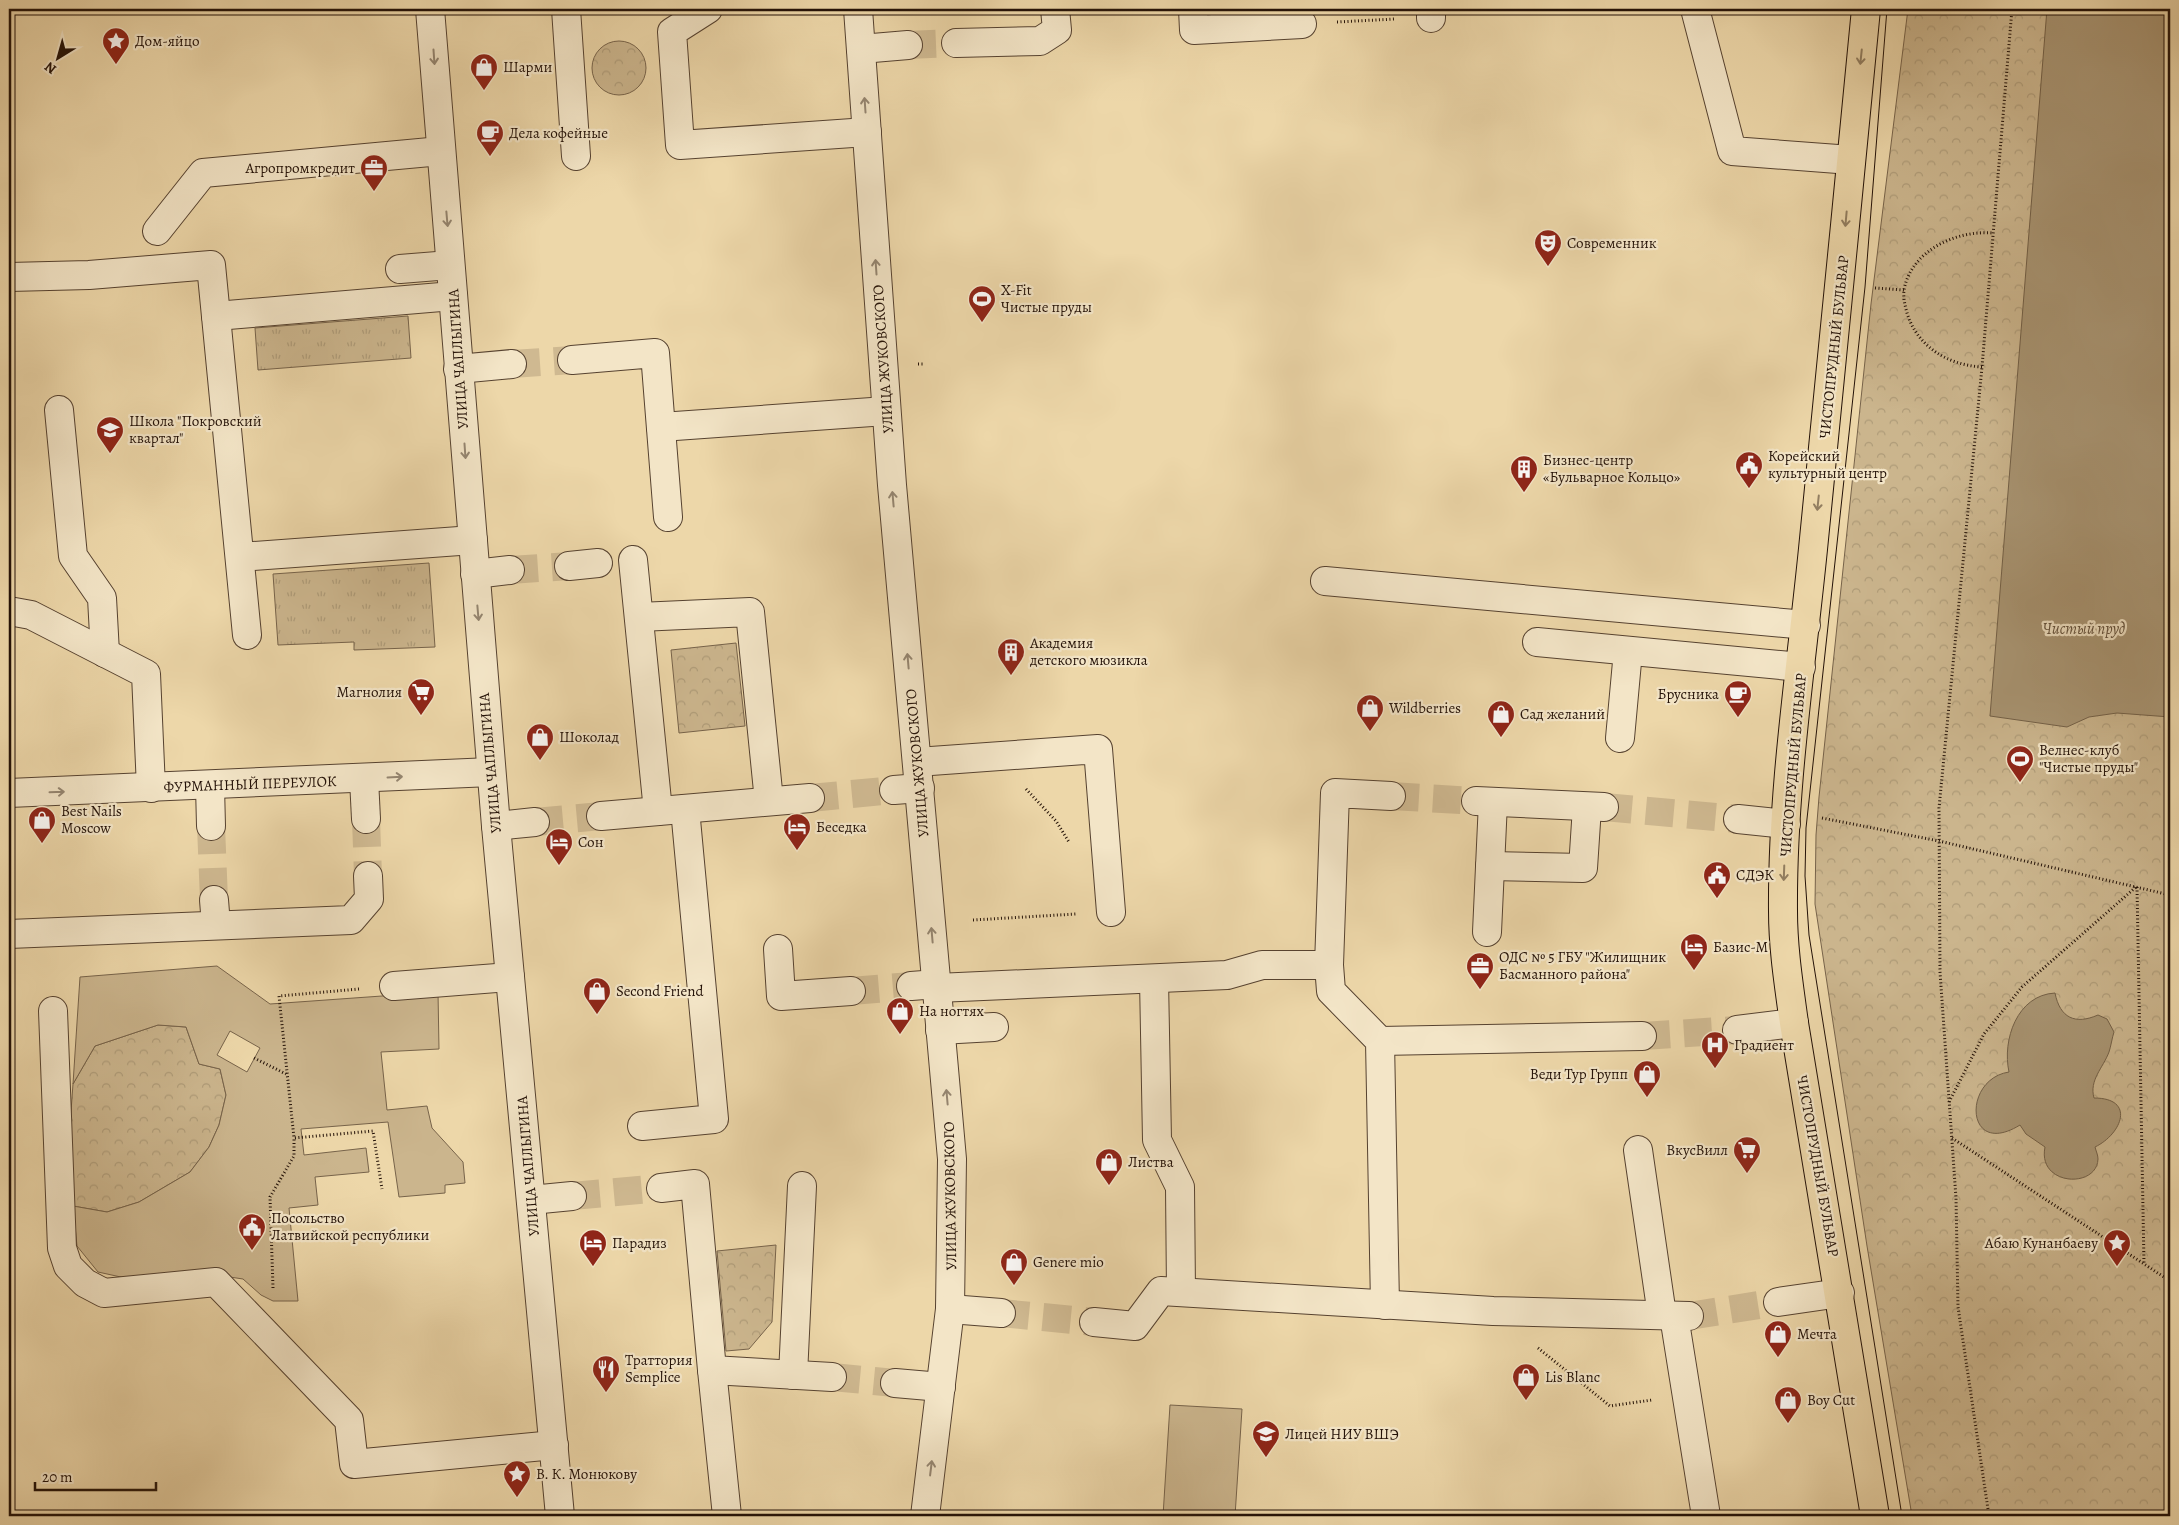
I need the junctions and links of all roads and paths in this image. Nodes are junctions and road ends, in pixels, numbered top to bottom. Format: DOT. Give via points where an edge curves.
graph roads {
  1 [pos="430,9"];
  2 [pos="566,9"];
  3 [pos="708,9"];
  4 [pos="858,9"];
  5 [pos="1054,9"];
  6 [pos="1194,9"];
  7 [pos="1695,9"];
  8 [pos="1866,9"];
  9 [pos="2012,9"];
  10 [pos="1431,13"];
  11 [pos="1302,24"];
  12 [pos="956,43"];
  13 [pos="908,45"];
  14 [pos="861,49"];
  15 [pos="867,132"];
  16 [pos="441,151"];
  17 [pos="576,156"];
  18 [pos="1850,160"];
  19 [pos="157,231"];
  20 [pos="1993,233"];
  21 [pos="450,265"];
  22 [pos="400,269"];
  23 [pos="9,277"];
  24 [pos="1873,288"];
  25 [pos="1904,290"];
  26 [pos="453,296"];
  27 [pos="216,316"];
  28 [pos="572,360"];
  29 [pos="512,364"];
  30 [pos="1982,367"];
  31 [pos="458,369"];
  32 [pos="59,410"];
  33 [pos="886,411"];
  34 [pos="661,427"];
  35 [pos="668,517"];
  36 [pos="472,540"];
  37 [pos="240,557"];
  38 [pos="633,560"];
  39 [pos="598,563"];
  40 [pos="570,566"];
  41 [pos="510,570"];
  42 [pos="475,574"];
  43 [pos="1326,581"];
  44 [pos="9,611"];
  45 [pos="638,617"];
  46 [pos="1806,625"];
  47 [pos="247,635"];
  48 [pos="1537,642"];
  49 [pos="1628,650"];
  50 [pos="106,653"];
  51 [pos="1801,667"];
  52 [pos="1620,738"];
  53 [pos="994,756"];
  54 [pos="491,772"];
  55 [pos="364,779"];
  56 [pos="911,780"];
  57 [pos="210,786"];
  58 [pos="151,788"];
  59 [pos="9,793"];
  60 [pos="1392,796"];
  61 [pos="810,798"];
  62 [pos="769,801"];
  63 [pos="685,809"];
  64 [pos="658,811"];
  65 [pos="601,816"];
  66 [pos="1817,817"];
  67 [pos="1738,819"];
  68 [pos="366,820"];
  69 [pos="534,822"];
  70 [pos="1786,824"];
  71 [pos="211,826"];
  72 [pos="496,826"];
  73 [pos="1940,841"];
  74 [pos="1071,846"];
  75 [pos="1490,866"];
  76 [pos="368,876"];
  77 [pos="2137,887"];
  78 [pos="2170,895"];
  79 [pos="1111,912"];
  80 [pos="973,920"];
  81 [pos="1487,932"];
  82 [pos="9,934"];
  83 [pos="778,949"];
  84 [pos="1329,965"];
  85 [pos="510,977"];
  86 [pos="1154,979"];
  87 [pos="394,986"];
  88 [pos="928,986"];
  89 [pos="851,990"];
  90 [pos="53,1011"];
  91 [pos="1794,1023"];
  92 [pos="994,1027"];
  93 [pos="940,1030"];
  94 [pos="1737,1030"];
  95 [pos="1642,1036"];
  96 [pos="1380,1041"];
  97 [pos="254,1058"];
  98 [pos="287,1074"];
  99 [pos="1949,1103"];
  100 [pos="642,1126"];
  101 [pos="294,1138"];
  102 [pos="1952,1138"];
  103 [pos="1638,1150"];
  104 [pos="802,1186"];
  105 [pos="661,1188"];
  106 [pos="382,1189"];
  107 [pos="572,1196"];
  108 [pos="531,1200"];
  109 [pos="2144,1264"];
  110 [pos="2170,1281"];
  111 [pos="1181,1292"];
  112 [pos="1840,1293"];
  113 [pos="1778,1302"];
  114 [pos="1385,1305"];
  115 [pos="950,1309"];
  116 [pos="1002,1313"];
  117 [pos="1675,1316"];
  118 [pos="252,1319"];
  119 [pos="1094,1322"];
  120 [pos="1537,1347"];
  121 [pos="712,1370"];
  122 [pos="793,1375"];
  123 [pos="832,1377"];
  124 [pos="894,1383"];
  125 [pos="941,1388"];
  126 [pos="1687,1396"];
  127 [pos="554,1445"];
  128 [pos="560,1516"];
  129 [pos="727,1516"];
  130 [pos="925,1516"];
  131 [pos="1706,1516"];
  132 [pos="1876,1516"];
  133 [pos="1989,1516"];
  1 -- 16 [label="street, УЛИЦА ЧАПЛЫГИНА, one-way"];
  2 -- 17 [label="street"];
  3 -- 15 [label="street" via="672,32 680,145"];
  4 -- 14 [label="street, УЛИЦА ЖУКОВСКОГО"];
  5 -- 12 [label="street" via="1057,30 1040,41"];
  6 -- 11 [label="street" via="1194,30"];
  7 -- 18 [label="street" via="1732,151"];
  8 -- 18 [label="main road, ЧИСТОПРУДНЫЙ БУЛЬВАР, one-way"];
  9 -- 20 [label="path"];
  10 -- 11 [label="path"];
  13 -- 14 [label="street"];
  15 -- 14 [label="street, УЛИЦА ЖУКОВСКОГО, one-way"];
  33 -- 15 [label="street, УЛИЦА ЖУКОВСКОГО, one-way"];
  16 -- 19 [label="street" via="202,173"];
  16 -- 21 [label="street, УЛИЦА ЧАПЛЫГИНА, one-way"];
  18 -- 46 [label="main road, ЧИСТОПРУДНЫЙ БУЛЬВАР, one-way"];
  20 -- 25 [label="path" via="1959,235 1936,244 1916,265"];
  20 -- 30 [label="path"];
  21 -- 22 [label="street"];
  21 -- 26 [label="street, УЛИЦА ЧАПЛЫГИНА"];
  23 -- 27 [label="street" via="89,275 211,265"];
  24 -- 25 [label="path"];
  25 -- 30 [label="path" via="1911,324 1922,342 1946,359"];
  26 -- 27 [label="street"];
  26 -- 31 [label="street, УЛИЦА ЧАПЛЫГИНА"];
  27 -- 37 [label="street"];
  28 -- 34 [label="street" via="655,354"];
  29 -- 31 [label="street"];
  30 -- 73 [label="path" via="1939,808"];
  31 -- 36 [label="street, УЛИЦА ЧАПЛЫГИНА, one-way"];
  32 -- 50 [label="street" via="72,556 102,598"];
  33 -- 34 [label="street"];
  56 -- 33 [label="street, УЛИЦА ЖУКОВСКОГО, one-way"];
  34 -- 35 [label="street"];
  36 -- 37 [label="street"];
  36 -- 42 [label="street, УЛИЦА ЧАПЛЫГИНА"];
  37 -- 47 [label="street"];
  38 -- 45 [label="street"];
  39 -- 40 [label="street"];
  41 -- 42 [label="street"];
  42 -- 54 [label="street, УЛИЦА ЧАПЛЫГИНА, one-way"];
  43 -- 46 [label="street"];
  44 -- 50 [label="street" via="31,615"];
  45 -- 62 [label="street" via="750,612"];
  45 -- 64 [label="street"];
  46 -- 51 [label="main road, ЧИСТОПРУДНЫЙ БУЛЬВАР"];
  48 -- 49 [label="street"];
  49 -- 51 [label="street"];
  49 -- 52 [label="street"];
  50 -- 58 [label="street" via="146,674"];
  51 -- 70 [label="main road, ЧИСТОПРУДНЫЙ БУЛЬВАР"];
  53 -- 56 [label="street"];
  53 -- 74 [label="path" via="1056,821"];
  53 -- 79 [label="street" via="1098,748"];
  55 -- 54 [label="street, ФУРМАННЫЙ ПЕРЕУЛОК, one-way"];
  54 -- 72 [label="street, УЛИЦА ЧАПЛЫГИНА"];
  55 -- 57 [label="street, ФУРМАННЫЙ ПЕРЕУЛОК"];
  55 -- 68 [label="street"];
  88 -- 56 [label="street, УЛИЦА ЖУКОВСКОГО, one-way"];
  57 -- 58 [label="street, ФУРМАННЫЙ ПЕРЕУЛОК"];
  57 -- 71 [label="street"];
  59 -- 58 [label="street, ФУРМАННЫЙ ПЕРЕУЛОК, one-way"];
  60 -- 84 [label="street" via="1335,793"];
  61 -- 62 [label="street"];
  62 -- 63 [label="street"];
  63 -- 64 [label="street"];
  63 -- 100 [label="street" via="714,1119"];
  64 -- 65 [label="street"];
  66 -- 73 [label="path"];
  67 -- 70 [label="street"];
  69 -- 72 [label="street"];
  70 -- 91 [label="main road, ЧИСТОПРУДНЫЙ БУЛЬВАР, one-way" via="1783,912"];
  72 -- 85 [label="street, УЛИЦА ЧАПЛЫГИНА"];
  73 -- 77 [label="path"];
  73 -- 99 [label="path" via="1940,972"];
  75 -- 75 [label="street" via="1484,801 1596,807 1583,868"];
  75 -- 81 [label="street"];
  76 -- 82 [label="street" via="369,899 351,920 215,913"];
  77 -- 78 [label="path"];
  77 -- 99 [label="path" via="2022,987 1984,1034"];
  77 -- 109 [label="path"];
  79 -- 80 [label="path"];
  83 -- 89 [label="street" via="781,996"];
  84 -- 86 [label="street" via="1262,965 1227,975"];
  84 -- 96 [label="street" via="1331,991"];
  85 -- 87 [label="street"];
  85 -- 108 [label="street, УЛИЦА ЧАПЛЫГИНА"];
  86 -- 88 [label="street"];
  86 -- 111 [label="street" via="1157,1140 1180,1187"];
  87 -- 98 [label="path" via="279,996"];
  88 -- 93 [label="street, УЛИЦА ЖУКОВСКОГО"];
  90 -- 118 [label="street" via="62,1248 68,1266 85,1283 104,1293 216,1282"];
  91 -- 94 [label="street"];
  91 -- 112 [label="main road, ЧИСТОПРУДНЫЙ БУЛЬВАР"];
  92 -- 93 [label="street"];
  115 -- 93 [label="street, УЛИЦА ЖУКОВСКОГО, one-way" via="952,1158"];
  95 -- 96 [label="street"];
  96 -- 114 [label="street"];
  97 -- 98 [label="path"];
  98 -- 101 [label="path"];
  99 -- 102 [label="path"];
  101 -- 106 [label="path" via="373,1131"];
  101 -- 118 [label="path" via="294,1156 270,1197 274,1306"];
  102 -- 109 [label="path"];
  102 -- 133 [label="path" via="1958,1307"];
  103 -- 117 [label="street"];
  104 -- 122 [label="street"];
  105 -- 121 [label="street" via="695,1184"];
  107 -- 108 [label="street"];
  108 -- 127 [label="street, УЛИЦА ЧАПЛЫГИНА"];
  109 -- 110 [label="path"];
  111 -- 114 [label="street"];
  111 -- 119 [label="street" via="1161,1291 1134,1326"];
  112 -- 113 [label="street"];
  112 -- 132 [label="main road, ЧИСТОПРУДНЫЙ БУЛЬВАР"];
  114 -- 117 [label="street" via="1493,1312"];
  115 -- 116 [label="street"];
  115 -- 125 [label="street, УЛИЦА ЖУКОВСКОГО"];
  117 -- 126 [label="street"];
  118 -- 127 [label="street" via="349,1420 354,1464"];
  120 -- 126 [label="path" via="1610,1406"];
  121 -- 122 [label="street"];
  121 -- 129 [label="street"];
  122 -- 123 [label="street"];
  124 -- 125 [label="street"];
  130 -- 125 [label="street, УЛИЦА ЖУКОВСКОГО, one-way"];
  126 -- 131 [label="street"];
  127 -- 128 [label="street, УЛИЦА ЧАПЛЫГИНА"];
}
